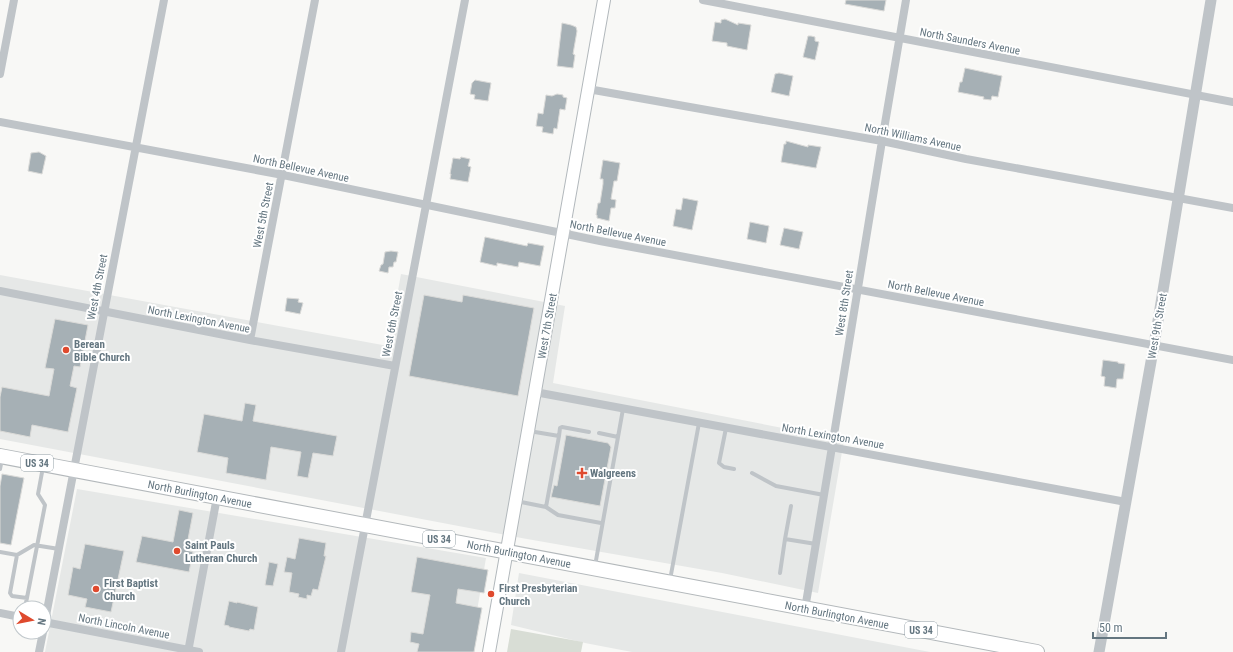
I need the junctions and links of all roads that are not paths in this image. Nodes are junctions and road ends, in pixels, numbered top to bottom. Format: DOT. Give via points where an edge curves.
graph roads {
  1 [pos="14,0"];
  2 [pos="164,0"];
  3 [pos="315,0"];
  4 [pos="465,0"];
  5 [pos="604,0"];
  6 [pos="703,0"];
  7 [pos="906,0"];
  8 [pos="1212,0"];
  9 [pos="900,39"];
  10 [pos="0,74"];
  11 [pos="588,89"];
  12 [pos="1196,96"];
  13 [pos="1233,102"];
  14 [pos="0,122"];
  15 [pos="882,141"];
  16 [pos="136,147"];
  17 [pos="282,175"];
  18 [pos="1178,198"];
  19 [pos="426,206"];
  20 [pos="1233,208"];
  21 [pos="563,234"];
  22 [pos="857,289"];
  23 [pos="0,291"];
  24 [pos="104,312"];
  25 [pos="250,340"];
  26 [pos="1154,345"];
  27 [pos="1233,360"];
  28 [pos="395,366"];
  29 [pos="535,392"];
  30 [pos="623,409"];
  31 [pos="699,423"];
  32 [pos="726,428"];
  33 [pos="528,431"];
  34 [pos="589,432"];
  35 [pos="599,433"];
  36 [pos="559,436"];
  37 [pos="618,437"];
  38 [pos="832,447"];
  39 [pos="1,460"];
  40 [pos="44,464"];
  41 [pos="734,469"];
  42 [pos="74,470"];
  43 [pos="752,473"];
  44 [pos="824,495"];
  45 [pos="217,497"];
  46 [pos="516,501"];
  47 [pos="1126,502"];
  48 [pos="791,506"];
  49 [pos="546,507"];
  50 [pos="601,523"];
  51 [pos="365,525"];
  52 [pos="785,539"];
  53 [pos="816,544"];
  54 [pos="37,545"];
  55 [pos="58,549"];
  56 [pos="0,552"];
  57 [pos="507,552"];
  58 [pos="17,555"];
  59 [pos="594,569"];
  60 [pos="780,572"];
  61 [pos="669,583"];
  62 [pos="27,598"];
  63 [pos="48,600"];
  64 [pos="805,609"];
  65 [pos="0,613"];
  66 [pos="12,615"];
  67 [pos="52,625"];
  68 [pos="41,640"];
  69 [pos="188,651"];
  70 [pos="39,652"];
  71 [pos="199,652"];
  72 [pos="341,652"];
  73 [pos="489,652"];
  74 [pos="1037,652"];
  75 [pos="1099,652"];
  1 -- 10 [label="street"];
  2 -- 16 [label="street, West 4th Street"];
  3 -- 17 [label="street, West 5th Street"];
  4 -- 19 [label="street, West 6th Street"];
  5 -- 11 [label="main road, West 7th Street"];
  6 -- 9 [label="street, North Saunders Avenue"];
  7 -- 9 [label="street, West 8th Street"];
  8 -- 12 [label="street, West 9th Street"];
  9 -- 12 [label="street, North Saunders Avenue"];
  9 -- 15 [label="street, West 8th Street"];
  11 -- 15 [label="street, North Williams Avenue"];
  11 -- 21 [label="main road, West 7th Street"];
  12 -- 13 [label="street, North Saunders Avenue"];
  12 -- 18 [label="street, West 9th Street"];
  14 -- 16 [label="street, North Bellevue Avenue"];
  15 -- 18 [label="street, North Williams Avenue"];
  15 -- 22 [label="street, West 8th Street"];
  16 -- 17 [label="street, North Bellevue Avenue"];
  16 -- 24 [label="street, West 4th Street"];
  17 -- 19 [label="street, North Bellevue Avenue"];
  17 -- 25 [label="street, West 5th Street"];
  18 -- 20 [label="street, North Williams Avenue"];
  18 -- 26 [label="street, West 9th Street"];
  19 -- 21 [label="street, North Bellevue Avenue"];
  19 -- 28 [label="street, West 6th Street"];
  21 -- 22 [label="street, North Bellevue Avenue"];
  21 -- 29 [label="main road, West 7th Street"];
  22 -- 26 [label="street, North Bellevue Avenue"];
  22 -- 38 [label="street, West 8th Street"];
  23 -- 24 [label="street, North Lexington Avenue"];
  24 -- 25 [label="street, North Lexington Avenue"];
  24 -- 42 [label="street, West 4th Street"];
  25 -- 28 [label="street, North Lexington Avenue"];
  26 -- 27 [label="street, North Bellevue Avenue"];
  26 -- 47 [label="street, West 9th Street"];
  28 -- 51 [label="street, West 6th Street"];
  29 -- 30 [label="street, North Lexington Avenue"];
  29 -- 33 [label="main road, West 7th Street"];
  30 -- 31 [label="street, North Lexington Avenue"];
  30 -- 37 [label="lane"];
  31 -- 32 [label="street, North Lexington Avenue"];
  31 -- 61 [label="lane"];
  32 -- 38 [label="street, North Lexington Avenue"];
  32 -- 41 [label="lane" via="719,463"];
  33 -- 36 [label="lane"];
  33 -- 46 [label="main road, West 7th Street"];
  34 -- 36 [label="lane" via="562,427"];
  35 -- 37 [label="lane"];
  36 -- 49 [label="lane"];
  37 -- 59 [label="lane"];
  38 -- 44 [label="street, West 8th Street"];
  38 -- 47 [label="street, North Lexington Avenue"];
  39 -- 40 [label="highway, North Burlington Avenue / US 34"];
  40 -- 42 [label="highway, North Burlington Avenue / US 34"];
  40 -- 54 [label="lane" via="38,494 45,506"];
  42 -- 45 [label="highway, North Burlington Avenue / US 34"];
  42 -- 55 [label="street, West 4th Street"];
  43 -- 44 [label="lane" via="776,486"];
  44 -- 53 [label="street, West 8th Street"];
  45 -- 51 [label="highway, North Burlington Avenue / US 34"];
  45 -- 69 [label="street"];
  46 -- 49 [label="lane"];
  46 -- 57 [label="main road, West 7th Street"];
  47 -- 75 [label="street, West 9th Street"];
  48 -- 52 [label="lane"];
  49 -- 50 [label="lane" via="558,514"];
  51 -- 57 [label="highway, North Burlington Avenue / US 34"];
  51 -- 72 [label="street, West 6th Street"];
  52 -- 53 [label="lane"];
  52 -- 60 [label="lane"];
  53 -- 64 [label="street, West 8th Street"];
  54 -- 55 [label="lane"];
  54 -- 58 [label="lane" via="34,544"];
  54 -- 62 [label="lane"];
  55 -- 63 [label="street, West 4th Street"];
  56 -- 58 [label="lane"];
  57 -- 59 [label="highway, North Burlington Avenue / US 34"];
  57 -- 73 [label="main road, West 7th Street"];
  58 -- 62 [label="lane" via="10,593 12,596"];
  59 -- 61 [label="highway, North Burlington Avenue / US 34"];
  61 -- 64 [label="highway, North Burlington Avenue / US 34"];
  64 -- 74 [label="highway, North Burlington Avenue / US 34"];
  65 -- 66 [label="street"];
  67 -- 69 [label="street, North Lincoln Avenue"];
  68 -- 70 [label="street"];
  69 -- 71 [label="street, North Lincoln Avenue"];
}
